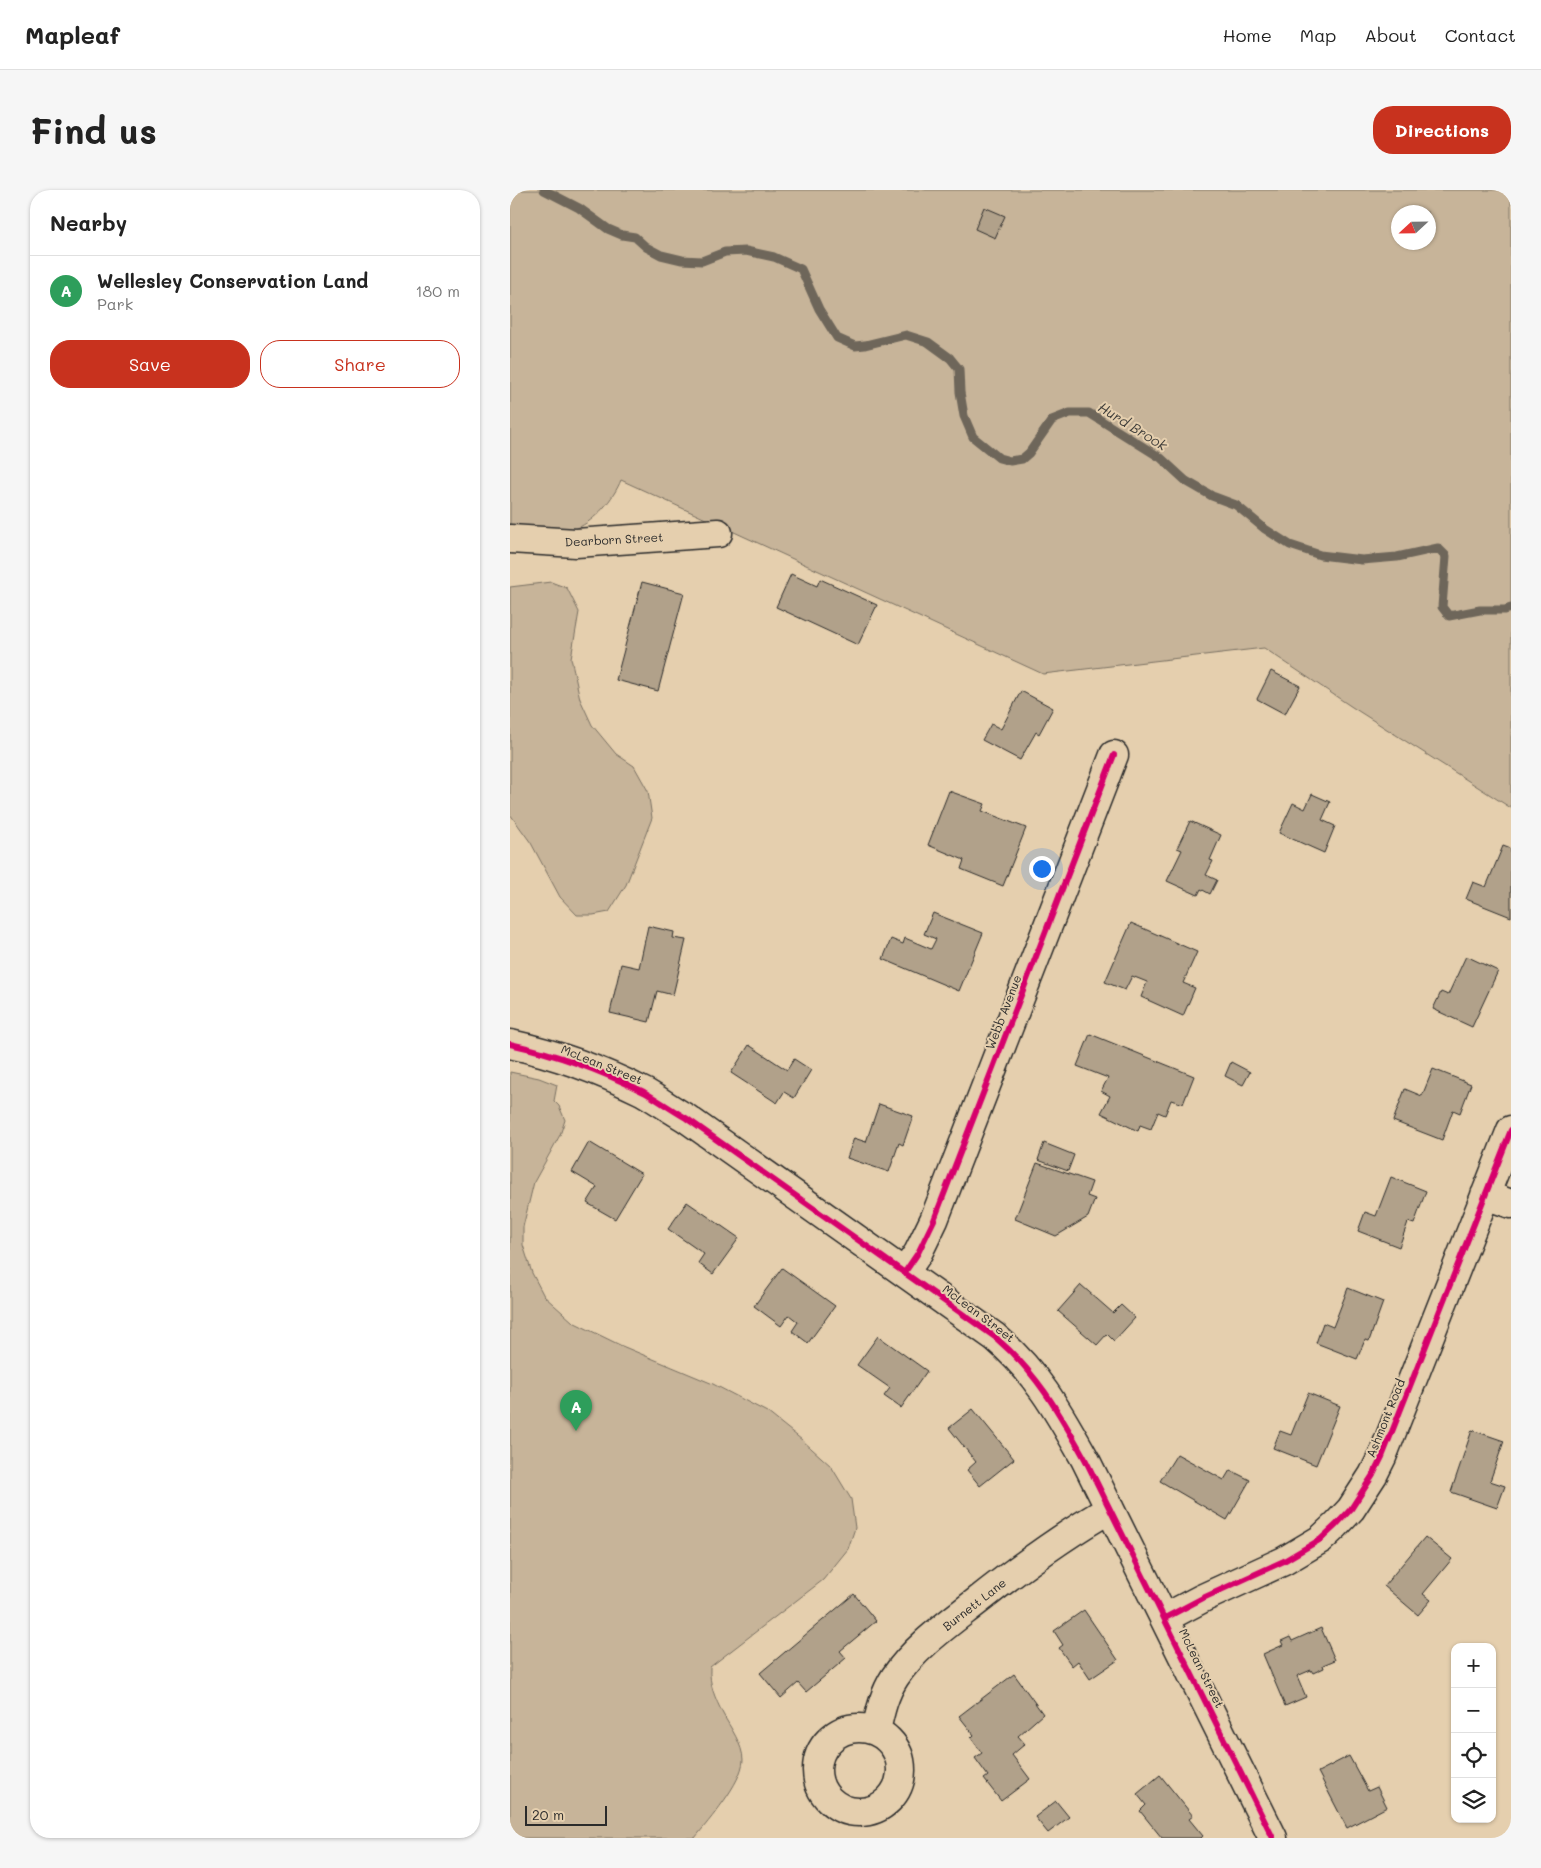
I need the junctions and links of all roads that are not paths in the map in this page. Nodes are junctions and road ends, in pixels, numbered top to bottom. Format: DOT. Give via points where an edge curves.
graph roads {
  1 [pos="718,534"];
  2 [pos="510,539"];
  3 [pos="1114,756"];
  4 [pos="510,1044"];
  5 [pos="1511,1130"];
  6 [pos="1486,1195"];
  7 [pos="1511,1204"];
  8 [pos="905,1272"];
  9 [pos="1110,1509"];
  10 [pos="1165,1618"];
  11 [pos="876,1731"];
  12 [pos="1273,1838"];
  1 -- 2 [label="street, Dearborn Street" via="576,543"];
  3 -- 8 [label="street, Webb Avenue" via="934,1220"];
  4 -- 8 [label="street, McLean Street" via="577,1063 645,1093 686,1118"];
  5 -- 6 [label="street, Ashmont Road"];
  6 -- 7 [label="street"];
  6 -- 10 [label="street, Ashmont Road" via="1382,1457 1351,1509 1303,1551"];
  8 -- 9 [label="street, McLean Street" via="995,1337 1027,1368 1064,1422"];
  9 -- 10 [label="street, McLean Street"];
  9 -- 11 [label="street, Burnett Lane" via="1040,1552 929,1640 895,1677 882,1706"];
  10 -- 12 [label="street, McLean Street"];
}
